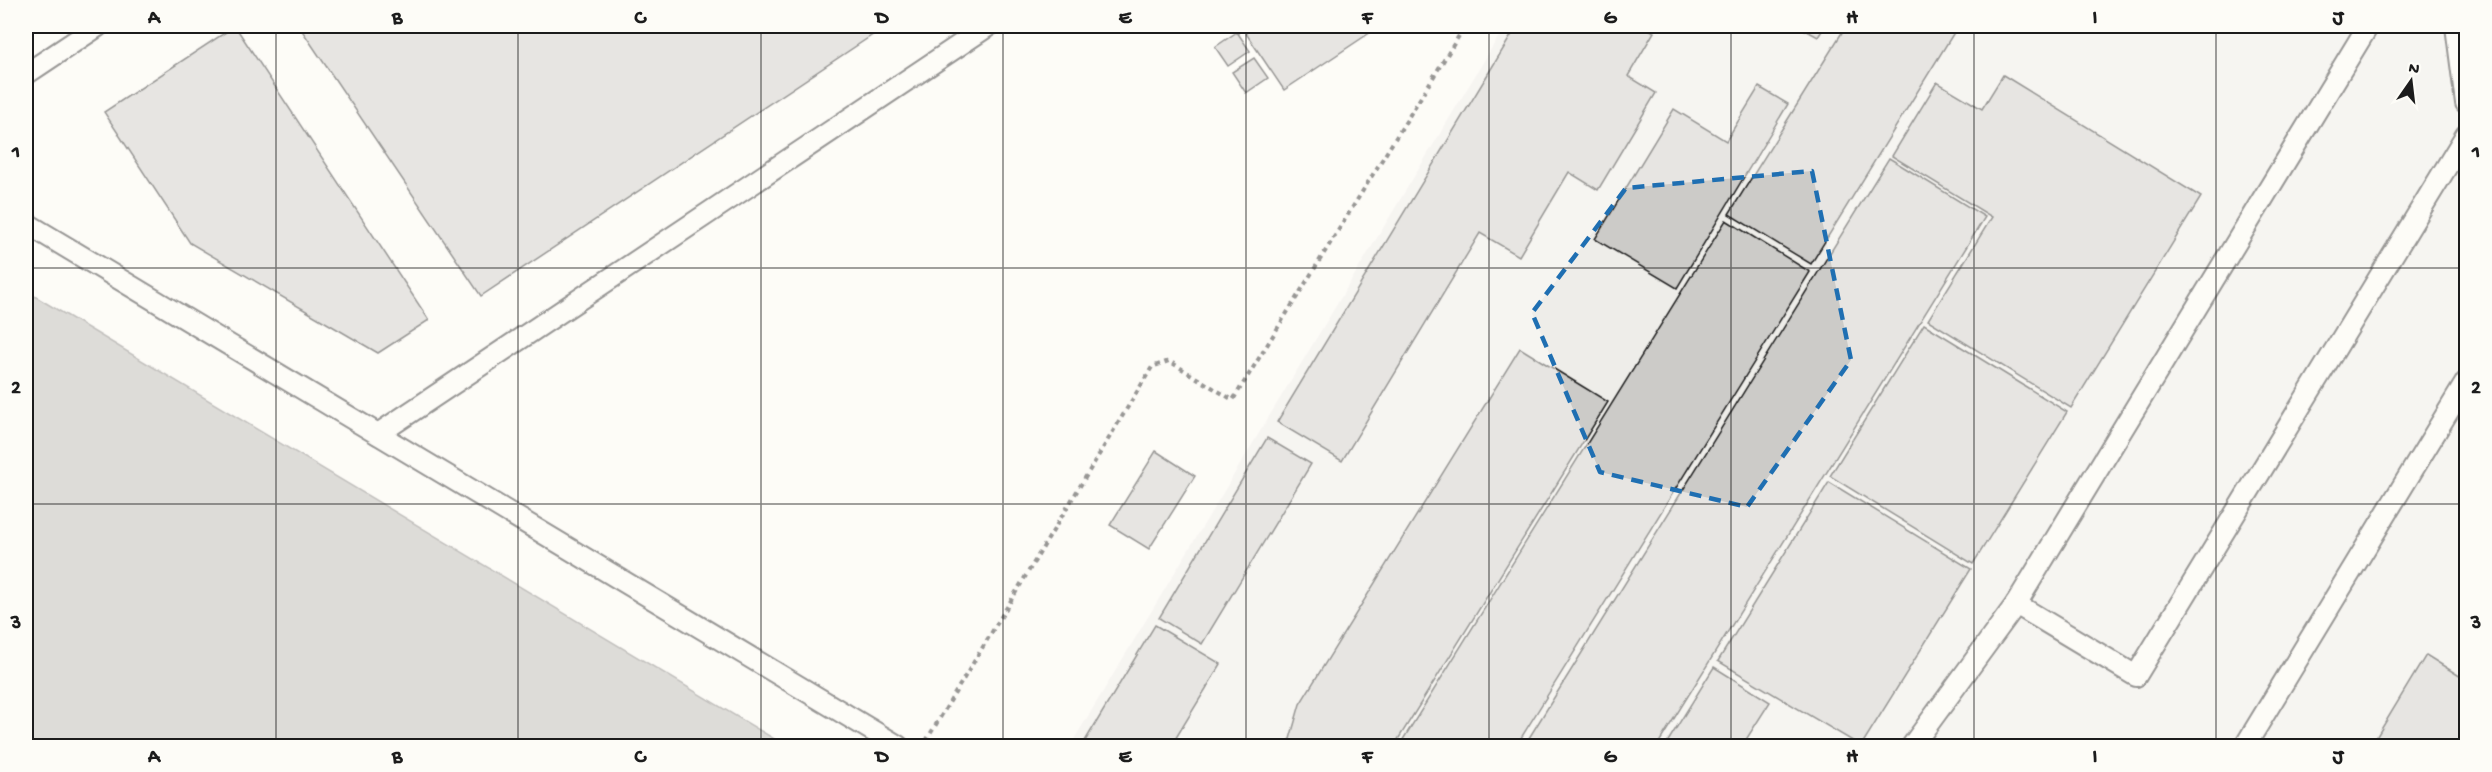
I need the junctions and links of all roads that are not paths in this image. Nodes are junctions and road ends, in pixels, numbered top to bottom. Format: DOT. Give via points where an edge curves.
graph roads {
  1 [pos="98,26"];
  2 [pos="988,26"];
  3 [pos="2368,26"];
  4 [pos="2456,26"];
  5 [pos="26,74"];
  6 [pos="2466,103"];
  7 [pos="2466,135"];
  8 [pos="26,223"];
  9 [pos="2466,382"];
  10 [pos="378,434"];
  11 [pos="2016,604"];
  12 [pos="898,747"];
  13 [pos="1912,747"];
  14 [pos="2245,747"];
  1 -- 5 [label="lane"];
  2 -- 10 [label="lane"];
  3 -- 11 [label="lane"];
  4 -- 6 [label="lane"];
  7 -- 11 [label="lane" via="2136,676"];
  8 -- 10 [label="lane"];
  9 -- 14 [label="lane"];
  10 -- 12 [label="lane"];
  11 -- 13 [label="lane"];
}
